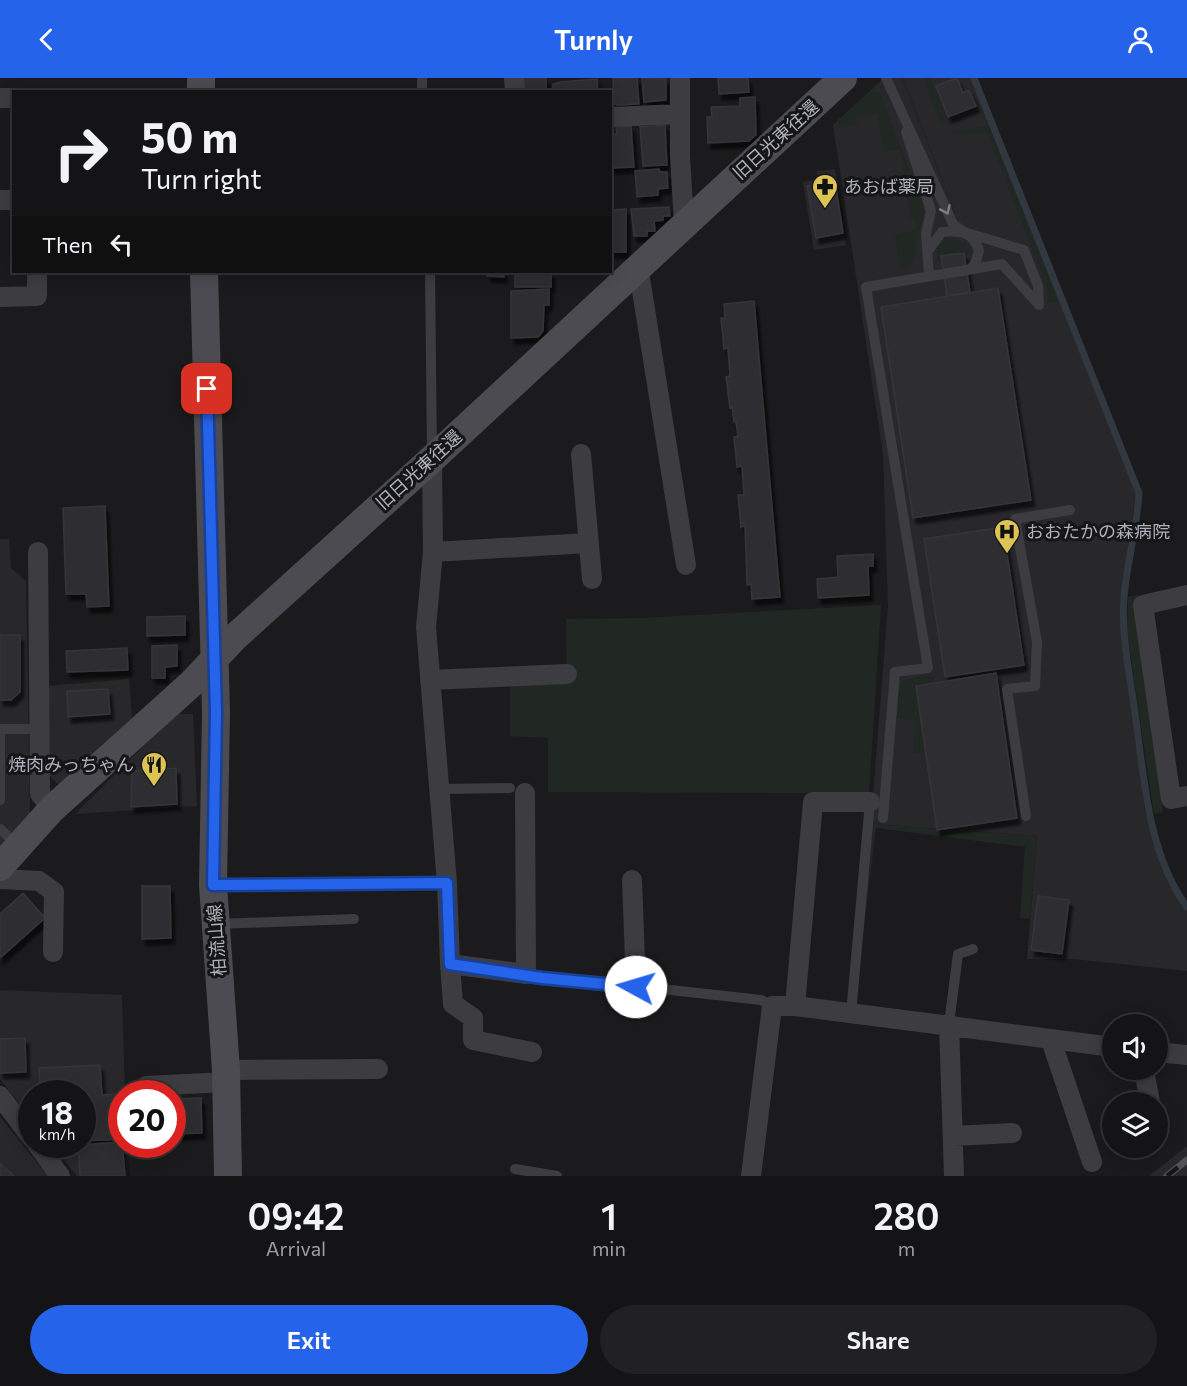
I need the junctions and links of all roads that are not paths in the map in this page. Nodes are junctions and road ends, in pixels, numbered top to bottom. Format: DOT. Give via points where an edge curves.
graph roads {
  1 [pos="680,78"];
  2 [pos="843,78"];
  3 [pos="886,78"];
  4 [pos="680,114"];
  5 [pos="612,117"];
  6 [pos="903,120"];
  7 [pos="684,224"];
  8 [pos="964,232"];
  9 [pos="927,252"];
  10 [pos="638,266"];
  11 [pos="969,270"];
  12 [pos="42,273"];
  13 [pos="204,273"];
  14 [pos="429,273"];
  15 [pos="929,276"];
  16 [pos="0,297"];
  17 [pos="581,454"];
  18 [pos="432,459"];
  19 [pos="1070,510"];
  20 [pos="588,543"];
  21 [pos="38,552"];
  22 [pos="432,552"];
  23 [pos="686,565"];
  24 [pos="592,579"];
  25 [pos="1187,595"];
  26 [pos="214,660"];
  27 [pos="567,674"];
  28 [pos="430,680"];
  29 [pos="0,729"];
  30 [pos="39,729"];
  31 [pos="439,789"];
  32 [pos="0,790"];
  33 [pos="518,790"];
  34 [pos="1187,796"];
  35 [pos="0,800"];
  36 [pos="870,802"];
  37 [pos="52,809"];
  38 [pos="1026,816"];
  39 [pos="883,819"];
  40 [pos="6,848"];
  41 [pos="0,879"];
  42 [pos="632,880"];
  43 [pos="447,883"];
  44 [pos="213,885"];
  45 [pos="354,919"];
  46 [pos="216,924"];
  47 [pos="973,949"];
  48 [pos="53,952"];
  49 [pos="450,964"];
  50 [pos="526,974"];
  51 [pos="636,987"];
  52 [pos="772,1006"];
  53 [pos="795,1006"];
  54 [pos="852,1014"];
  55 [pos="949,1024"];
  56 [pos="1051,1040"];
  57 [pos="1102,1046"];
  58 [pos="532,1052"];
  59 [pos="1168,1053"];
  60 [pos="1187,1055"];
  61 [pos="378,1069"];
  62 [pos="226,1076"];
  63 [pos="186,1081"];
  64 [pos="0,1096"];
  65 [pos="18,1120"];
  66 [pos="1012,1133"];
  67 [pos="953,1137"];
  68 [pos="46,1158"];
  69 [pos="1092,1162"];
  70 [pos="515,1169"];
  71 [pos="60,1176"];
  72 [pos="228,1176"];
  73 [pos="557,1176"];
  74 [pos="752,1176"];
  75 [pos="954,1176"];
  1 -- 4 [label="street"];
  2 -- 7 [label="street, 旧日光東往還"];
  3 -- 6 [label="lane"];
  4 -- 5 [label="street"];
  4 -- 7 [label="street"];
  6 -- 8 [label="lane, one-way" via="924,156 948,216"];
  6 -- 9 [label="lane" via="931,211"];
  7 -- 10 [label="street, 旧日光東往還"];
  8 -- 9 [label="lane" via="942,232"];
  8 -- 11 [label="lane" via="972,237 979,251"];
  8 -- 11 [label="lane" via="1024,250 1038,286 1039,305 1002,264"];
  9 -- 15 [label="lane"];
  10 -- 18 [label="street, 旧日光東往還"];
  10 -- 23 [label="street"];
  11 -- 15 [label="lane"];
  12 -- 16 [label="street" via="37,296"];
  13 -- 26 [label="street, 柏流山線"];
  14 -- 18 [label="lane"];
  15 -- 39 [label="lane" via="866,287 928,668 895,672"];
  17 -- 20 [label="street"];
  18 -- 22 [label="street"];
  18 -- 26 [label="street, 旧日光東往還"];
  19 -- 38 [label="lane" via="1015,519 1036,642 1035,686 1007,689"];
  20 -- 22 [label="street"];
  20 -- 24 [label="street"];
  21 -- 30 [label="street"];
  22 -- 28 [label="street" via="426,627"];
  25 -- 34 [label="street" via="1143,605 1171,799"];
  26 -- 37 [label="street, 旧日光東往還"];
  26 -- 44 [label="street, 柏流山線"];
  27 -- 28 [label="street"];
  28 -- 31 [label="street"];
  29 -- 30 [label="lane"];
  29 -- 32 [label="lane"];
  30 -- 37 [label="street" via="40,794"];
  31 -- 33 [label="lane"];
  31 -- 43 [label="street"];
  32 -- 35 [label="lane"];
  33 -- 50 [label="street"];
  36 -- 53 [label="street" via="813,802"];
  36 -- 54 [label="lane"];
  37 -- 40 [label="street, 旧日光東往還"];
  41 -- 48 [label="street" via="39,881 54,892"];
  42 -- 51 [label="street"];
  43 -- 44 [label="lane"];
  43 -- 49 [label="street"];
  44 -- 46 [label="street, 柏流山線"];
  45 -- 46 [label="lane"];
  46 -- 62 [label="street, 柏流山線"];
  47 -- 55 [label="lane" via="958,954"];
  49 -- 50 [label="street"];
  49 -- 58 [label="street" via="453,1004 473,1018 473,1040"];
  50 -- 51 [label="lane"];
  51 -- 52 [label="lane" via="761,1000"];
  52 -- 53 [label="street"];
  52 -- 74 [label="street"];
  53 -- 54 [label="street"];
  54 -- 55 [label="street"];
  55 -- 56 [label="street"];
  55 -- 67 [label="street"];
  56 -- 57 [label="street"];
  56 -- 69 [label="street"];
  59 -- 60 [label="street"];
  61 -- 62 [label="street"];
  62 -- 63 [label="street"];
  62 -- 72 [label="street, 柏流山線"];
  64 -- 65 [label="street"];
  66 -- 67 [label="street"];
  67 -- 75 [label="street"];
  68 -- 71 [label="street"];
  70 -- 73 [label="lane"];
}
